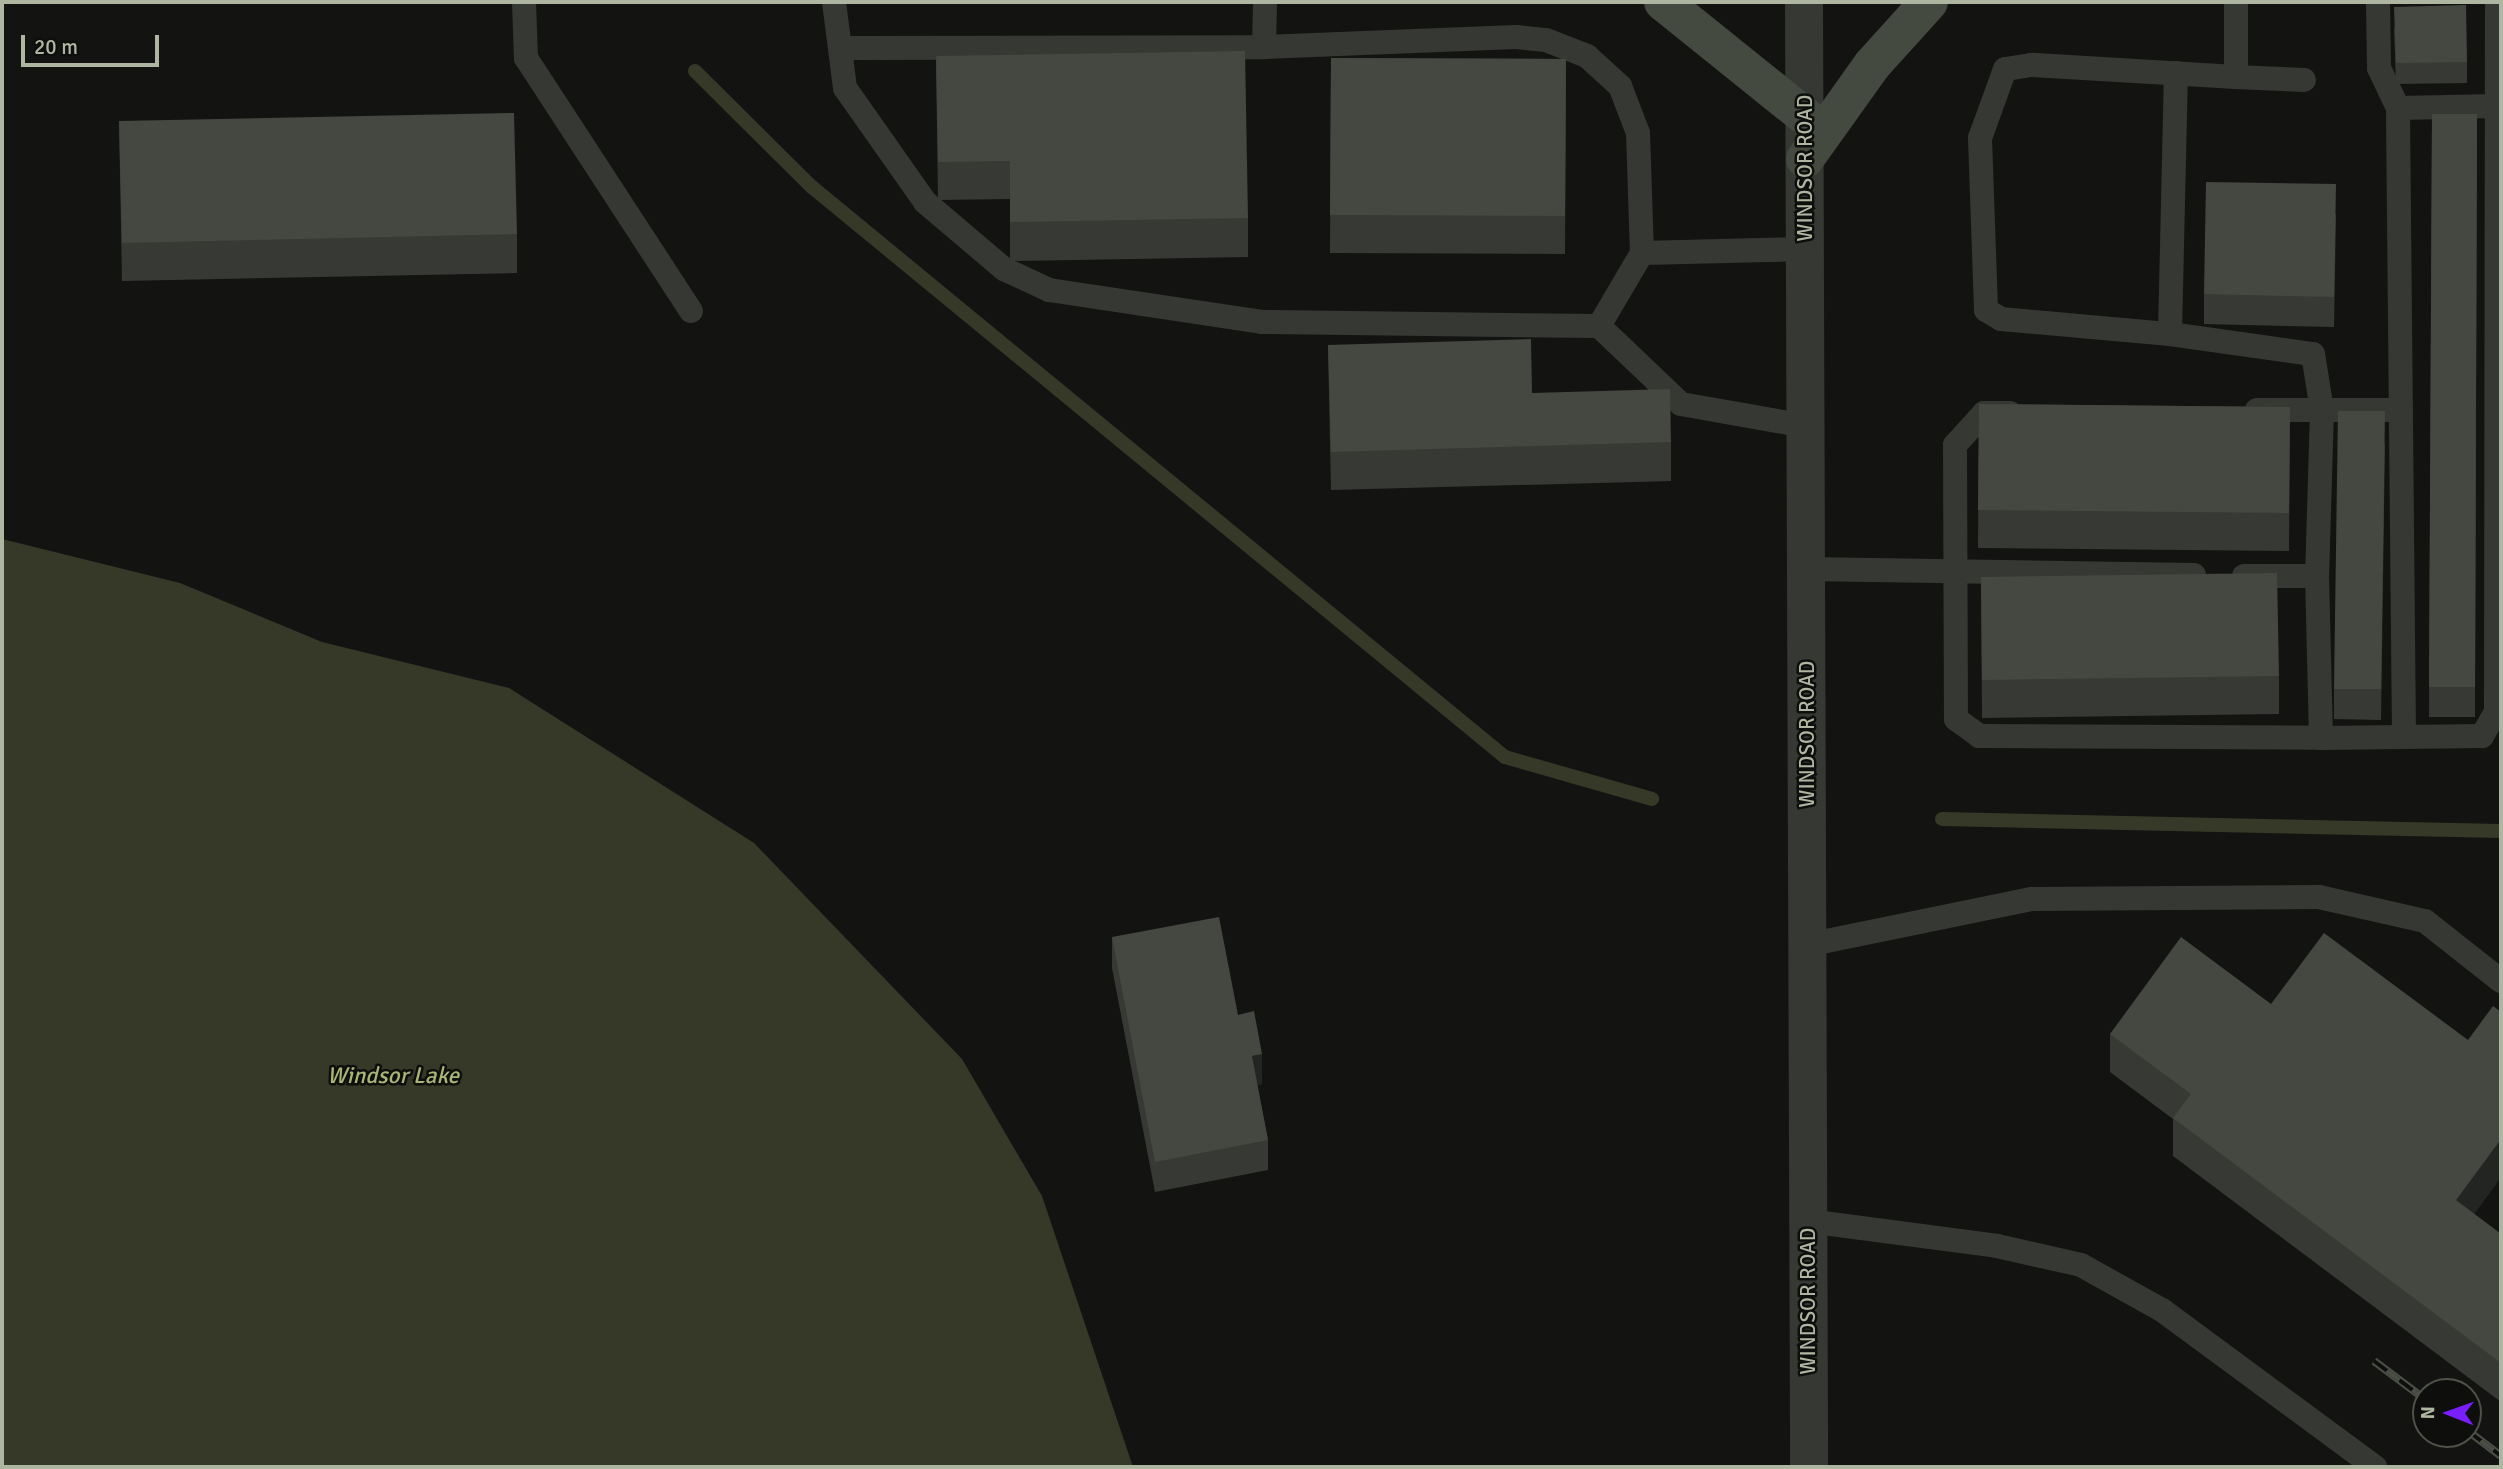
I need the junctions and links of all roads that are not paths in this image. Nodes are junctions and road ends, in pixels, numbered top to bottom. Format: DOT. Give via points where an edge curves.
graph roads {
  1 [pos="524,2"];
  2 [pos="834,2"];
  3 [pos="1265,2"];
  4 [pos="1663,2"];
  5 [pos="1804,2"];
  6 [pos="1929,2"];
  7 [pos="2235,2"];
  8 [pos="2378,2"];
  9 [pos="2497,2"];
  10 [pos="1264,47"];
  11 [pos="839,48"];
  12 [pos="2176,73"];
  13 [pos="2236,77"];
  14 [pos="2304,80"];
  15 [pos="2497,106"];
  16 [pos="2398,108"];
  17 [pos="1805,116"];
  18 [pos="1805,159"];
  19 [pos="1806,249"];
  20 [pos="1643,253"];
  21 [pos="691,311"];
  22 [pos="1599,326"];
  23 [pos="2170,334"];
  24 [pos="2322,410"];
  25 [pos="2227,411"];
  26 [pos="2402,411"];
  27 [pos="2038,412"];
  28 [pos="1806,426"];
  29 [pos="1806,569"];
  30 [pos="1956,572"];
  31 [pos="2317,576"];
  32 [pos="2404,737"];
  33 [pos="2321,738"];
  34 [pos="1807,945"];
  35 [pos="2501,981"];
  36 [pos="1808,1221"];
  37 [pos="1808,1467"];
  38 [pos="2375,1467"];
  1 -- 21 [label="lane" via="526,58"];
  2 -- 11 [label="lane"];
  3 -- 10 [label="lane"];
  4 -- 17 [label="main road"];
  5 -- 17 [label="street, WINDSOR ROAD"];
  6 -- 18 [label="main road" via="1872,65"];
  7 -- 13 [label="lane"];
  8 -- 16 [label="lane" via="2379,68"];
  9 -- 15 [label="lane"];
  10 -- 11 [label="lane"];
  10 -- 20 [label="lane" via="1517,37 1546,40 1587,56 1620,86 1638,133"];
  11 -- 22 [label="lane" via="845,88 925,202 1004,269 1049,290 1262,322"];
  12 -- 13 [label="lane"];
  12 -- 23 [label="lane"];
  12 -- 23 [label="lane" via="2031,65 2005,69 1980,138 1986,310 2001,319"];
  13 -- 14 [label="lane"];
  15 -- 16 [label="lane"];
  15 -- 32 [label="lane" via="2496,712 2482,736"];
  16 -- 26 [label="lane"];
  17 -- 18 [label="street, WINDSOR ROAD"];
  18 -- 19 [label="street, WINDSOR ROAD"];
  19 -- 20 [label="lane"];
  19 -- 28 [label="street, WINDSOR ROAD"];
  20 -- 22 [label="lane"];
  22 -- 28 [label="lane" via="1681,404"];
  23 -- 24 [label="lane" via="2313,354"];
  24 -- 25 [label="lane"];
  24 -- 26 [label="lane"];
  24 -- 31 [label="lane"];
  26 -- 32 [label="lane"];
  27 -- 30 [label="lane" via="1984,413 1955,445"];
  28 -- 29 [label="street, WINDSOR ROAD"];
  29 -- 30 [label="lane"];
  29 -- 34 [label="street, WINDSOR ROAD"];
  30 -- 31 [label="lane"];
  30 -- 33 [label="lane" via="1956,719 1979,736"];
  31 -- 33 [label="lane"];
  32 -- 33 [label="lane"];
  34 -- 35 [label="lane" via="2032,899 2319,897 2425,921"];
  34 -- 36 [label="street, WINDSOR ROAD"];
  36 -- 37 [label="street, WINDSOR ROAD"];
  36 -- 38 [label="lane" via="1997,1245 2081,1265 2162,1310"];
}
